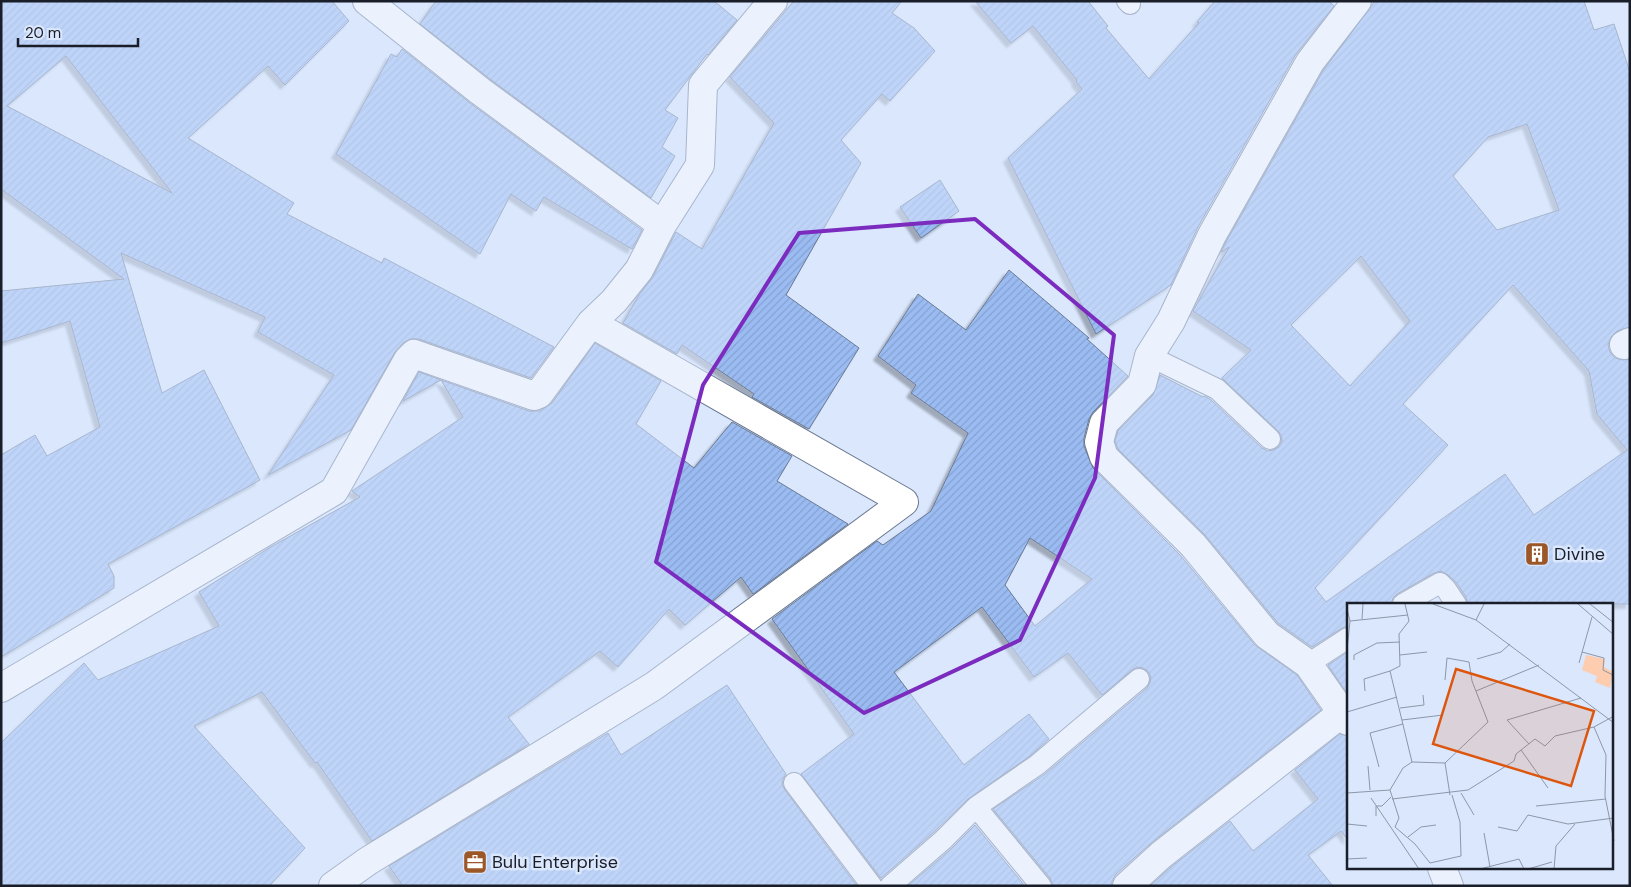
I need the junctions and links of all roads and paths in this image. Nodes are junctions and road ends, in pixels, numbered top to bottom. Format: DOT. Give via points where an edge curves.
graph roads {
  1 [pos="368,1"];
  2 [pos="772,1"];
  3 [pos="1357,1"];
  4 [pos="662,225"];
  5 [pos="591,323"];
  6 [pos="1149,356"];
  7 [pos="1270,439"];
  8 [pos="1405,603"];
  9 [pos="1455,603"];
  10 [pos="1347,639"];
  11 [pos="1308,664"];
  12 [pos="1139,678"];
  13 [pos="1,688"];
  14 [pos="1345,717"];
  15 [pos="794,783"];
  16 [pos="976,807"];
  17 [pos="1443,870"];
  18 [pos="332,886"];
  19 [pos="872,886"];
  20 [pos="890,886"];
  21 [pos="1041,886"];
  22 [pos="1127,886"];
  23 [pos="1449,886"];
  1 -- 4 [label="street" via="480,91"];
  2 -- 4 [label="street" via="703,85 700,165"];
  3 -- 6 [label="street" via="1310,62 1212,235 1171,321"];
  4 -- 5 [label="street" via="639,270"];
  5 -- 13 [label="street" via="539,394 534,396 414,354 334,491"];
  5 -- 18 [label="street" via="904,502 654,686"];
  6 -- 7 [label="lane" via="1217,389"];
  6 -- 11 [label="street" via="1142,384 1104,422 1099,442 1104,457 1193,545 1267,635"];
  8 -- 9 [label="lane" via="1440,583"];
  10 -- 11 [label="lane"];
  11 -- 14 [label="street"];
  12 -- 16 [label="lane" via="1037,765"];
  14 -- 22 [label="street" via="1161,855"];
  15 -- 19 [label="lane"];
  16 -- 20 [label="lane"];
  16 -- 21 [label="lane"];
  17 -- 23 [label="street"];
}
